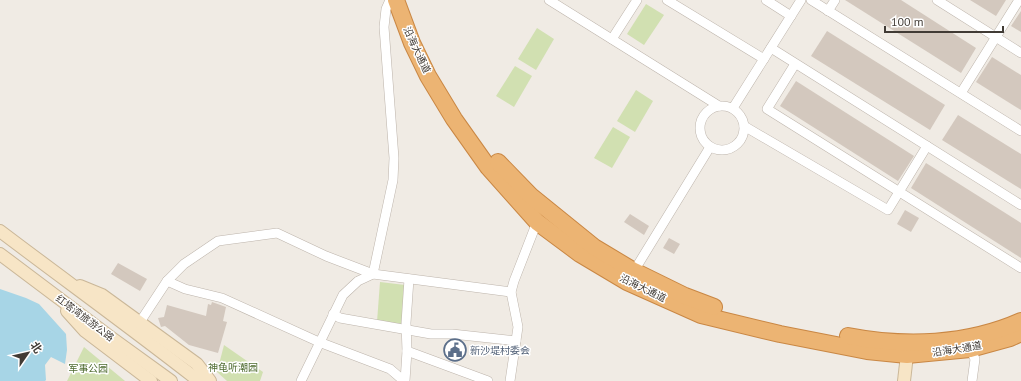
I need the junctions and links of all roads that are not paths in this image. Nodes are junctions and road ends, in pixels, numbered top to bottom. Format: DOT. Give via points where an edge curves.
graph roads {
  1 [pos="390,0"];
  2 [pos="396,0"];
  3 [pos="407,0"];
  4 [pos="637,0"];
  5 [pos="667,0"];
  6 [pos="766,0"];
  7 [pos="801,0"];
  8 [pos="811,0"];
  9 [pos="835,0"];
  10 [pos="937,0"];
  11 [pos="1019,0"];
  12 [pos="555,2"];
  13 [pos="828,11"];
  14 [pos="791,16"];
  15 [pos="996,37"];
  16 [pos="612,40"];
  17 [pos="771,48"];
  18 [pos="1021,53"];
  19 [pos="764,59"];
  20 [pos="795,64"];
  21 [pos="961,94"];
  22 [pos="719,106"];
  23 [pos="733,108"];
  24 [pos="744,126"];
  25 [pos="1021,131"];
  26 [pos="927,146"];
  27 [pos="710,147"];
  28 [pos="510,182"];
  29 [pos="899,191"];
  30 [pos="1021,205"];
  31 [pos="537,222"];
  32 [pos="0,231"];
  33 [pos="0,254"];
  34 [pos="1021,268"];
  35 [pos="373,274"];
  36 [pos="631,277"];
  37 [pos="62,278"];
  38 [pos="409,278"];
  39 [pos="167,281"];
  40 [pos="47,289"];
  41 [pos="511,292"];
  42 [pos="333,314"];
  43 [pos="1021,321"];
  44 [pos="140,322"];
  45 [pos="406,330"];
  46 [pos="1021,333"];
  47 [pos="319,342"];
  48 [pos="516,342"];
  49 [pos="968,343"];
  50 [pos="407,351"];
  51 [pos="907,355"];
  52 [pos="151,381"];
  53 [pos="171,381"];
  54 [pos="199,381"];
  55 [pos="210,381"];
  56 [pos="301,381"];
  57 [pos="404,381"];
  58 [pos="488,381"];
  59 [pos="510,381"];
  60 [pos="904,381"];
  61 [pos="972,381"];
  1 -- 35 [label="street" via="384,27 394,158 393,180"];
  2 -- 28 [label="highway, 沿海大通道" via="428,76 454,119 488,167"];
  3 -- 28 [label="highway, 沿海大通道" via="437,72"];
  4 -- 16 [label="street"];
  5 -- 19 [label="street"];
  6 -- 14 [label="street"];
  7 -- 14 [label="street"];
  8 -- 13 [label="street"];
  9 -- 13 [label="street"];
  10 -- 15 [label="street"];
  11 -- 15 [label="street"];
  12 -- 16 [label="street"];
  13 -- 21 [label="street"];
  14 -- 17 [label="street"];
  15 -- 18 [label="street"];
  15 -- 21 [label="street"];
  16 -- 22 [label="street"];
  17 -- 19 [label="street"];
  17 -- 20 [label="street"];
  19 -- 23 [label="street"];
  20 -- 26 [label="street"];
  20 -- 29 [label="street" via="767,109"];
  21 -- 25 [label="street"];
  22 -- 23 [label="street"];
  22 -- 27 [label="street" via="706,113 700,127 701,134"];
  23 -- 24 [label="street" via="743,119"];
  24 -- 27 [label="street" via="742,139 737,145 724,150"];
  24 -- 29 [label="street" via="888,210"];
  26 -- 29 [label="street"];
  26 -- 30 [label="street"];
  27 -- 36 [label="street"];
  28 -- 31 [label="highway, 沿海大通道"];
  28 -- 36 [label="highway, 沿海大通道"];
  29 -- 34 [label="street"];
  31 -- 36 [label="highway, 沿海大通道" via="580,254"];
  31 -- 41 [label="street"];
  32 -- 37 [label="main road"];
  33 -- 40 [label="main road, 红塔湾旅游公路"];
  35 -- 38 [label="street"];
  35 -- 39 [label="street" via="277,233 218,241 184,264"];
  35 -- 42 [label="street" via="358,281 343,295"];
  36 -- 49 [label="highway, 沿海大通道" via="740,315 868,340"];
  36 -- 51 [label="highway, 沿海大通道" via="701,315 867,351"];
  37 -- 44 [label="main road" via="102,294"];
  37 -- 54 [label="main road"];
  38 -- 41 [label="street"];
  38 -- 45 [label="street"];
  39 -- 44 [label="street"];
  39 -- 47 [label="street" via="185,289 222,298"];
  40 -- 52 [label="main road" via="85,331"];
  40 -- 53 [label="main road, 红塔湾旅游公路"];
  41 -- 48 [label="street" via="518,327"];
  42 -- 45 [label="street" via="340,318"];
  42 -- 47 [label="street"];
  43 -- 49 [label="highway, 沿海大通道"];
  44 -- 55 [label="main road" via="197,364"];
  45 -- 48 [label="street"];
  45 -- 50 [label="street"];
  46 -- 49 [label="highway, 沿海大通道" via="1010,338"];
  47 -- 56 [label="street"];
  47 -- 57 [label="street" via="390,369"];
  48 -- 59 [label="street"];
  49 -- 51 [label="highway, 沿海大通道"];
  49 -- 61 [label="street" via="975,359"];
  50 -- 57 [label="street"];
  50 -- 58 [label="street"];
  51 -- 60 [label="main road"];
}
